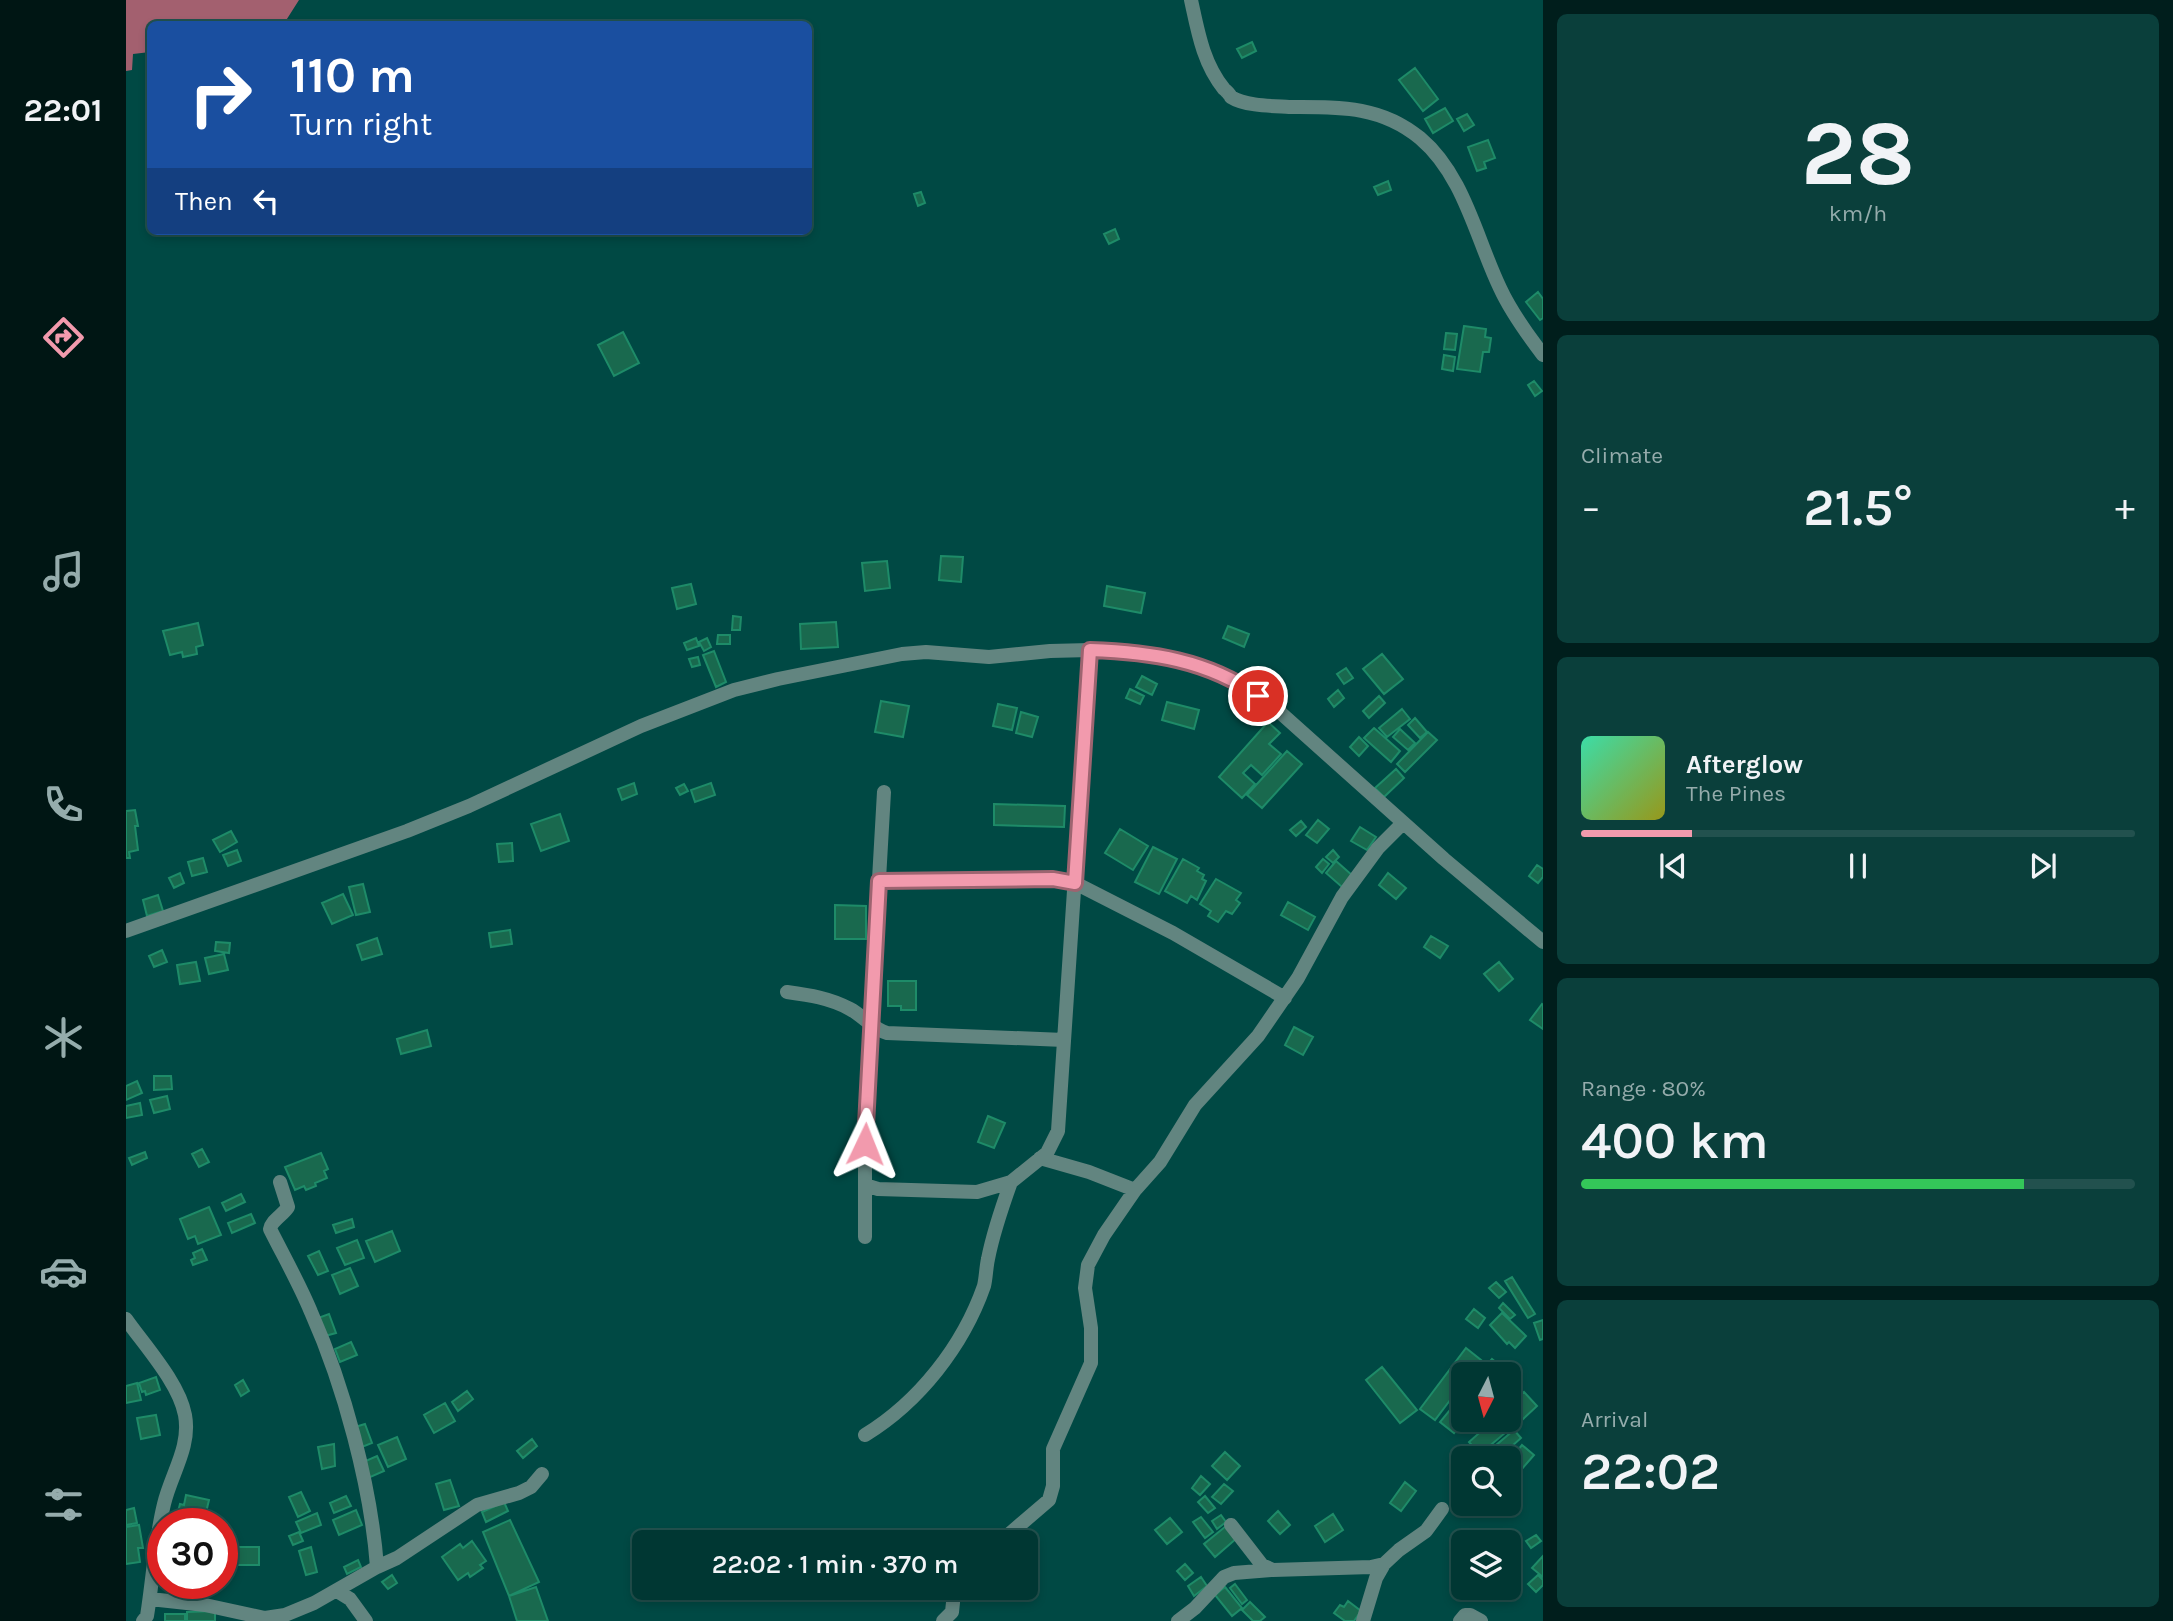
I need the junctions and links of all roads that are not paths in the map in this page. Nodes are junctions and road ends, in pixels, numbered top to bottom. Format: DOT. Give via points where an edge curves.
graph roads {
  1 [pos="1191,0"];
  2 [pos="1543,355"];
  3 [pos="1090,650"];
  4 [pos="884,792"];
  5 [pos="1403,824"];
  6 [pos="879,881"];
  7 [pos="1075,883"];
  8 [pos="126,931"];
  9 [pos="1543,942"];
  10 [pos="787,992"];
  11 [pos="1285,998"];
  12 [pos="871,1023"];
  13 [pos="1064,1040"];
  14 [pos="1040,1158"];
  15 [pos="280,1182"];
  16 [pos="1011,1182"];
  17 [pos="865,1185"];
  18 [pos="1135,1190"];
  19 [pos="864,1237"];
  20 [pos="126,1319"];
  21 [pos="865,1435"];
  22 [pos="542,1474"];
  23 [pos="164,1508"];
  24 [pos="1442,1508"];
  25 [pos="1231,1525"];
  26 [pos="1013,1530"];
  27 [pos="1384,1564"];
  28 [pos="377,1567"];
  29 [pos="1273,1570"];
  30 [pos="337,1591"];
  31 [pos="150,1599"];
  32 [pos="953,1600"];
  33 [pos="145,1619"];
  34 [pos="366,1621"];
  35 [pos="943,1621"];
  36 [pos="1178,1621"];
  37 [pos="1363,1621"];
  38 [pos="1460,1621"];
  39 [pos="1481,1621"];
  1 -- 2 [label="street" via="1201,46 1213,75 1231,97 1263,106 1360,109 1389,118 1419,137 1440,158 1453,178 1500,290"];
  3 -- 5 [label="street" via="1158,654 1242,685 1274,707"];
  3 -- 7 [label="street"];
  3 -- 8 [label="street" via="989,657 902,654 734,690 640,726 408,831"];
  4 -- 6 [label="street"];
  5 -- 9 [label="street"];
  5 -- 11 [label="street" via="1378,848 1342,897"];
  6 -- 7 [label="street" via="1053,879"];
  6 -- 12 [label="street"];
  7 -- 11 [label="street"];
  7 -- 13 [label="street"];
  10 -- 12 [label="street" via="827,998"];
  11 -- 18 [label="street" via="1258,1036 1195,1105 1160,1163"];
  12 -- 13 [label="street" via="887,1033"];
  12 -- 17 [label="street"];
  13 -- 14 [label="street" via="1058,1130"];
  14 -- 16 [label="street"];
  14 -- 18 [label="street"];
  15 -- 28 [label="street" via="288,1207 271,1229 312,1314 337,1384 365,1486"];
  16 -- 17 [label="street" via="976,1192"];
  16 -- 21 [label="street" via="985,1283 952,1352 887,1422"];
  17 -- 19 [label="street"];
  18 -- 26 [label="street" via="1088,1265 1085,1288 1091,1363 1053,1449 1049,1500"];
  20 -- 23 [label="street" via="173,1385 185,1413 185,1441"];
  22 -- 28 [label="street" via="531,1487 477,1505"];
  24 -- 27 [label="street" via="1426,1531"];
  25 -- 29 [label="street" via="1262,1566"];
  27 -- 29 [label="street"];
  27 -- 37 [label="street"];
  28 -- 30 [label="street"];
  29 -- 36 [label="street" via="1224,1577"];
  30 -- 31 [label="street" via="285,1615 265,1618"];
  30 -- 34 [label="street" via="350,1599"];
  31 -- 33 [label="street"];
  32 -- 35 [label="street" via="952,1612"];
  38 -- 39 [label="street" via="1470,1615"];
}
